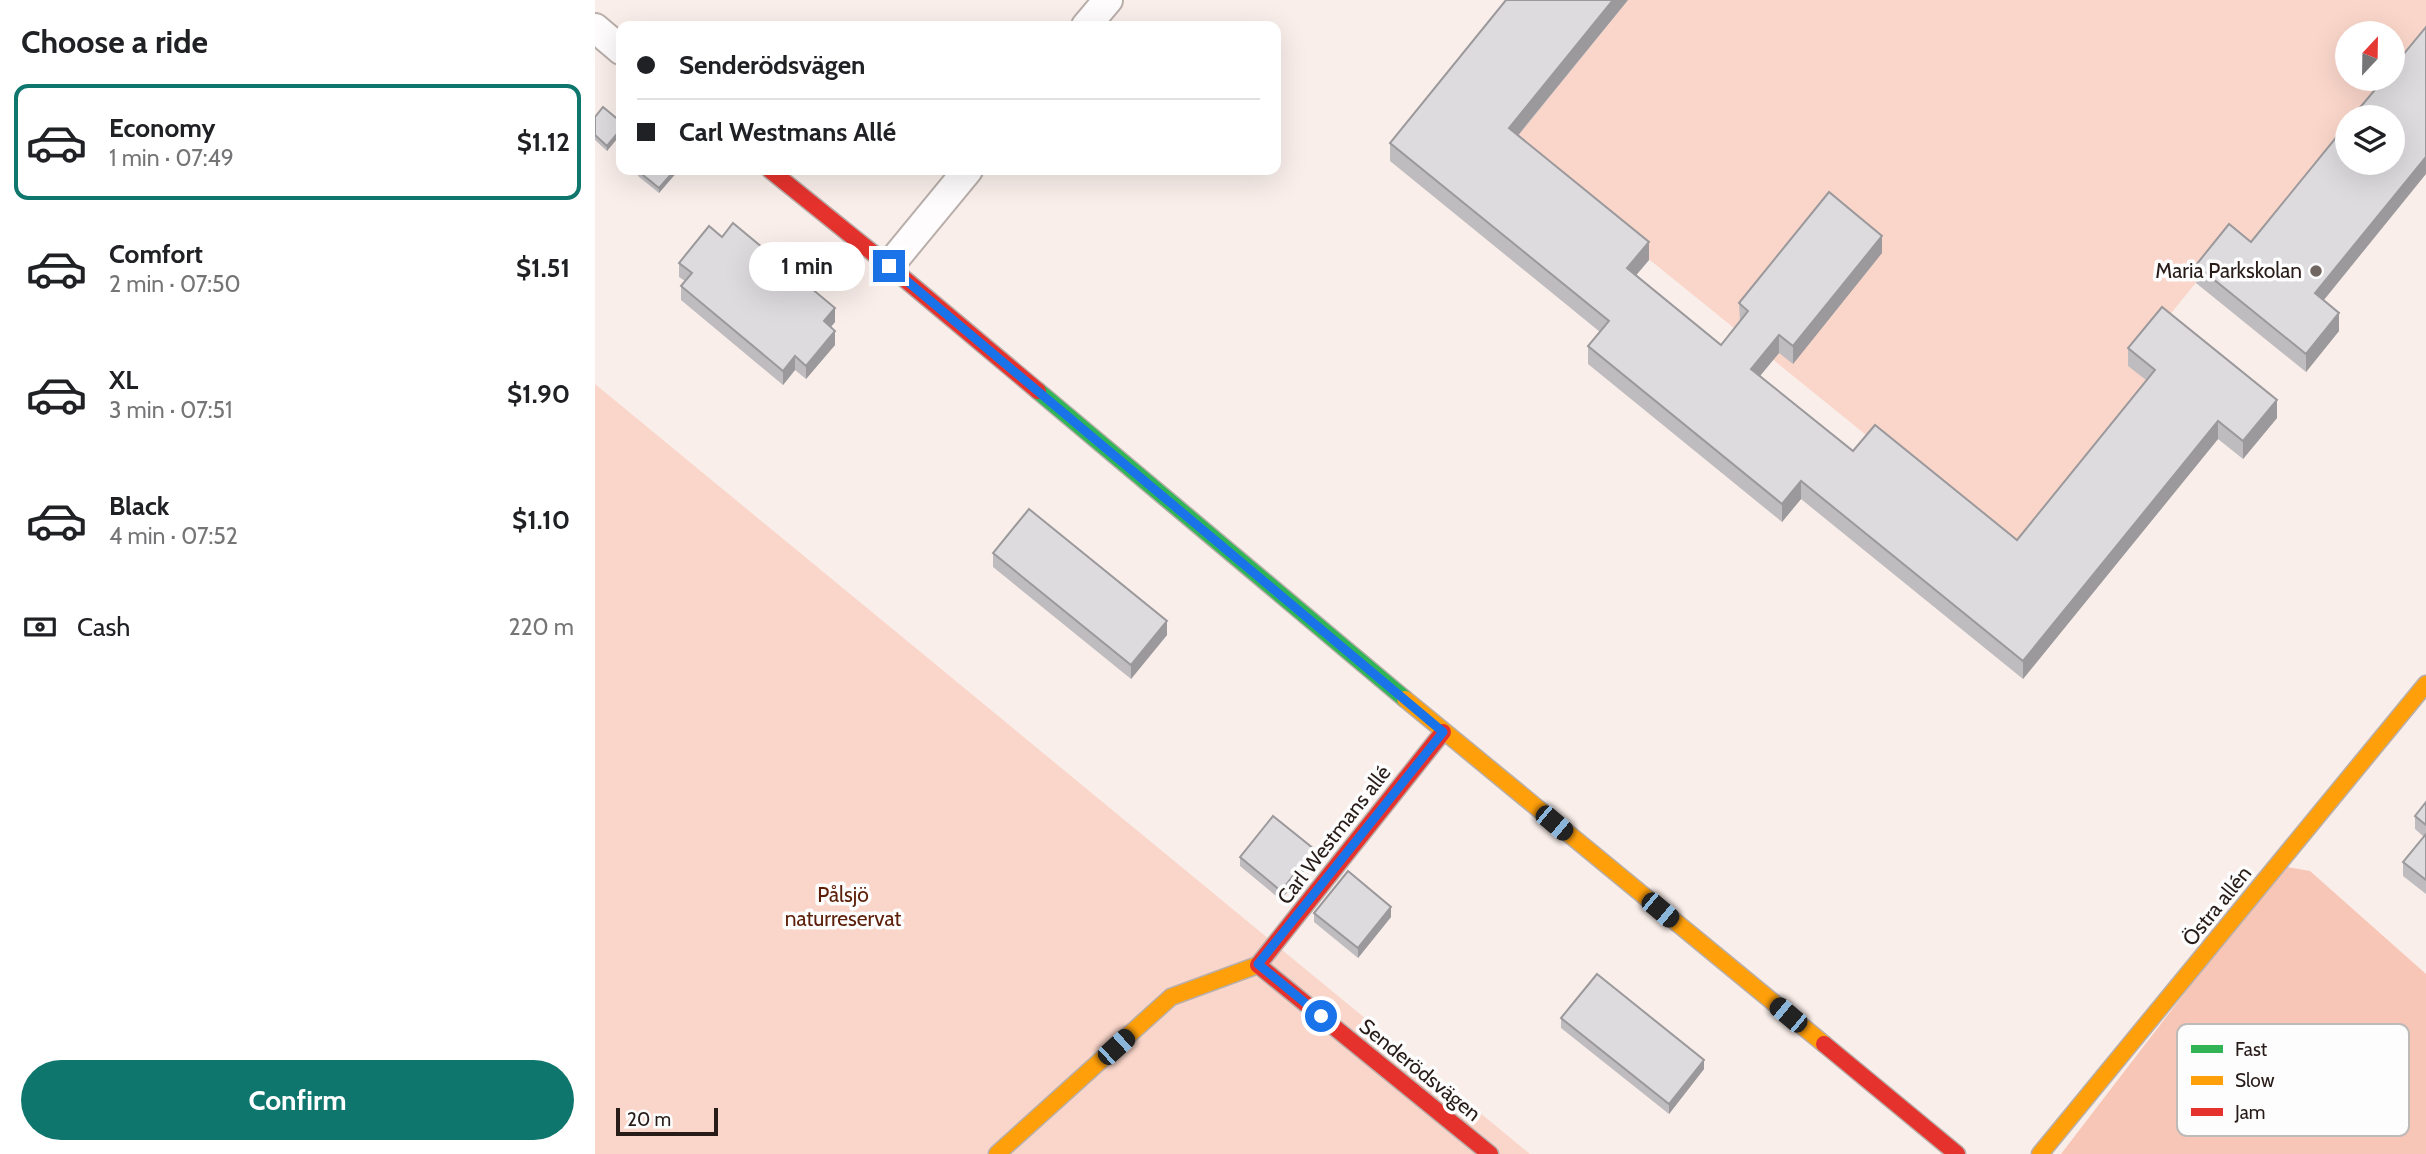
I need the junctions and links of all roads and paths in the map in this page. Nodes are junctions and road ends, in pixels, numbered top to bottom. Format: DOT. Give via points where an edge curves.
graph roads {
  1 [pos="1108,0"];
  2 [pos="1090,21"];
  3 [pos="595,28"];
  4 [pos="616,46"];
  5 [pos="776,175"];
  6 [pos="964,175"];
  7 [pos="889,266"];
  8 [pos="2426,684"];
  9 [pos="1443,732"];
  10 [pos="1258,964"];
  11 [pos="997,1154"];
  12 [pos="1490,1154"];
  13 [pos="1957,1154"];
  14 [pos="2040,1154"];
  1 -- 2 [label="street"];
  3 -- 4 [label="street"];
  5 -- 7 [label="street"];
  6 -- 7 [label="street"];
  7 -- 9 [label="street"];
  8 -- 14 [label="street, Östra allén"];
  9 -- 10 [label="street, Carl Westmans allé"];
  9 -- 13 [label="street"];
  10 -- 11 [label="street" via="1171,998"];
  10 -- 12 [label="street, Senderödsvägen"];
}
